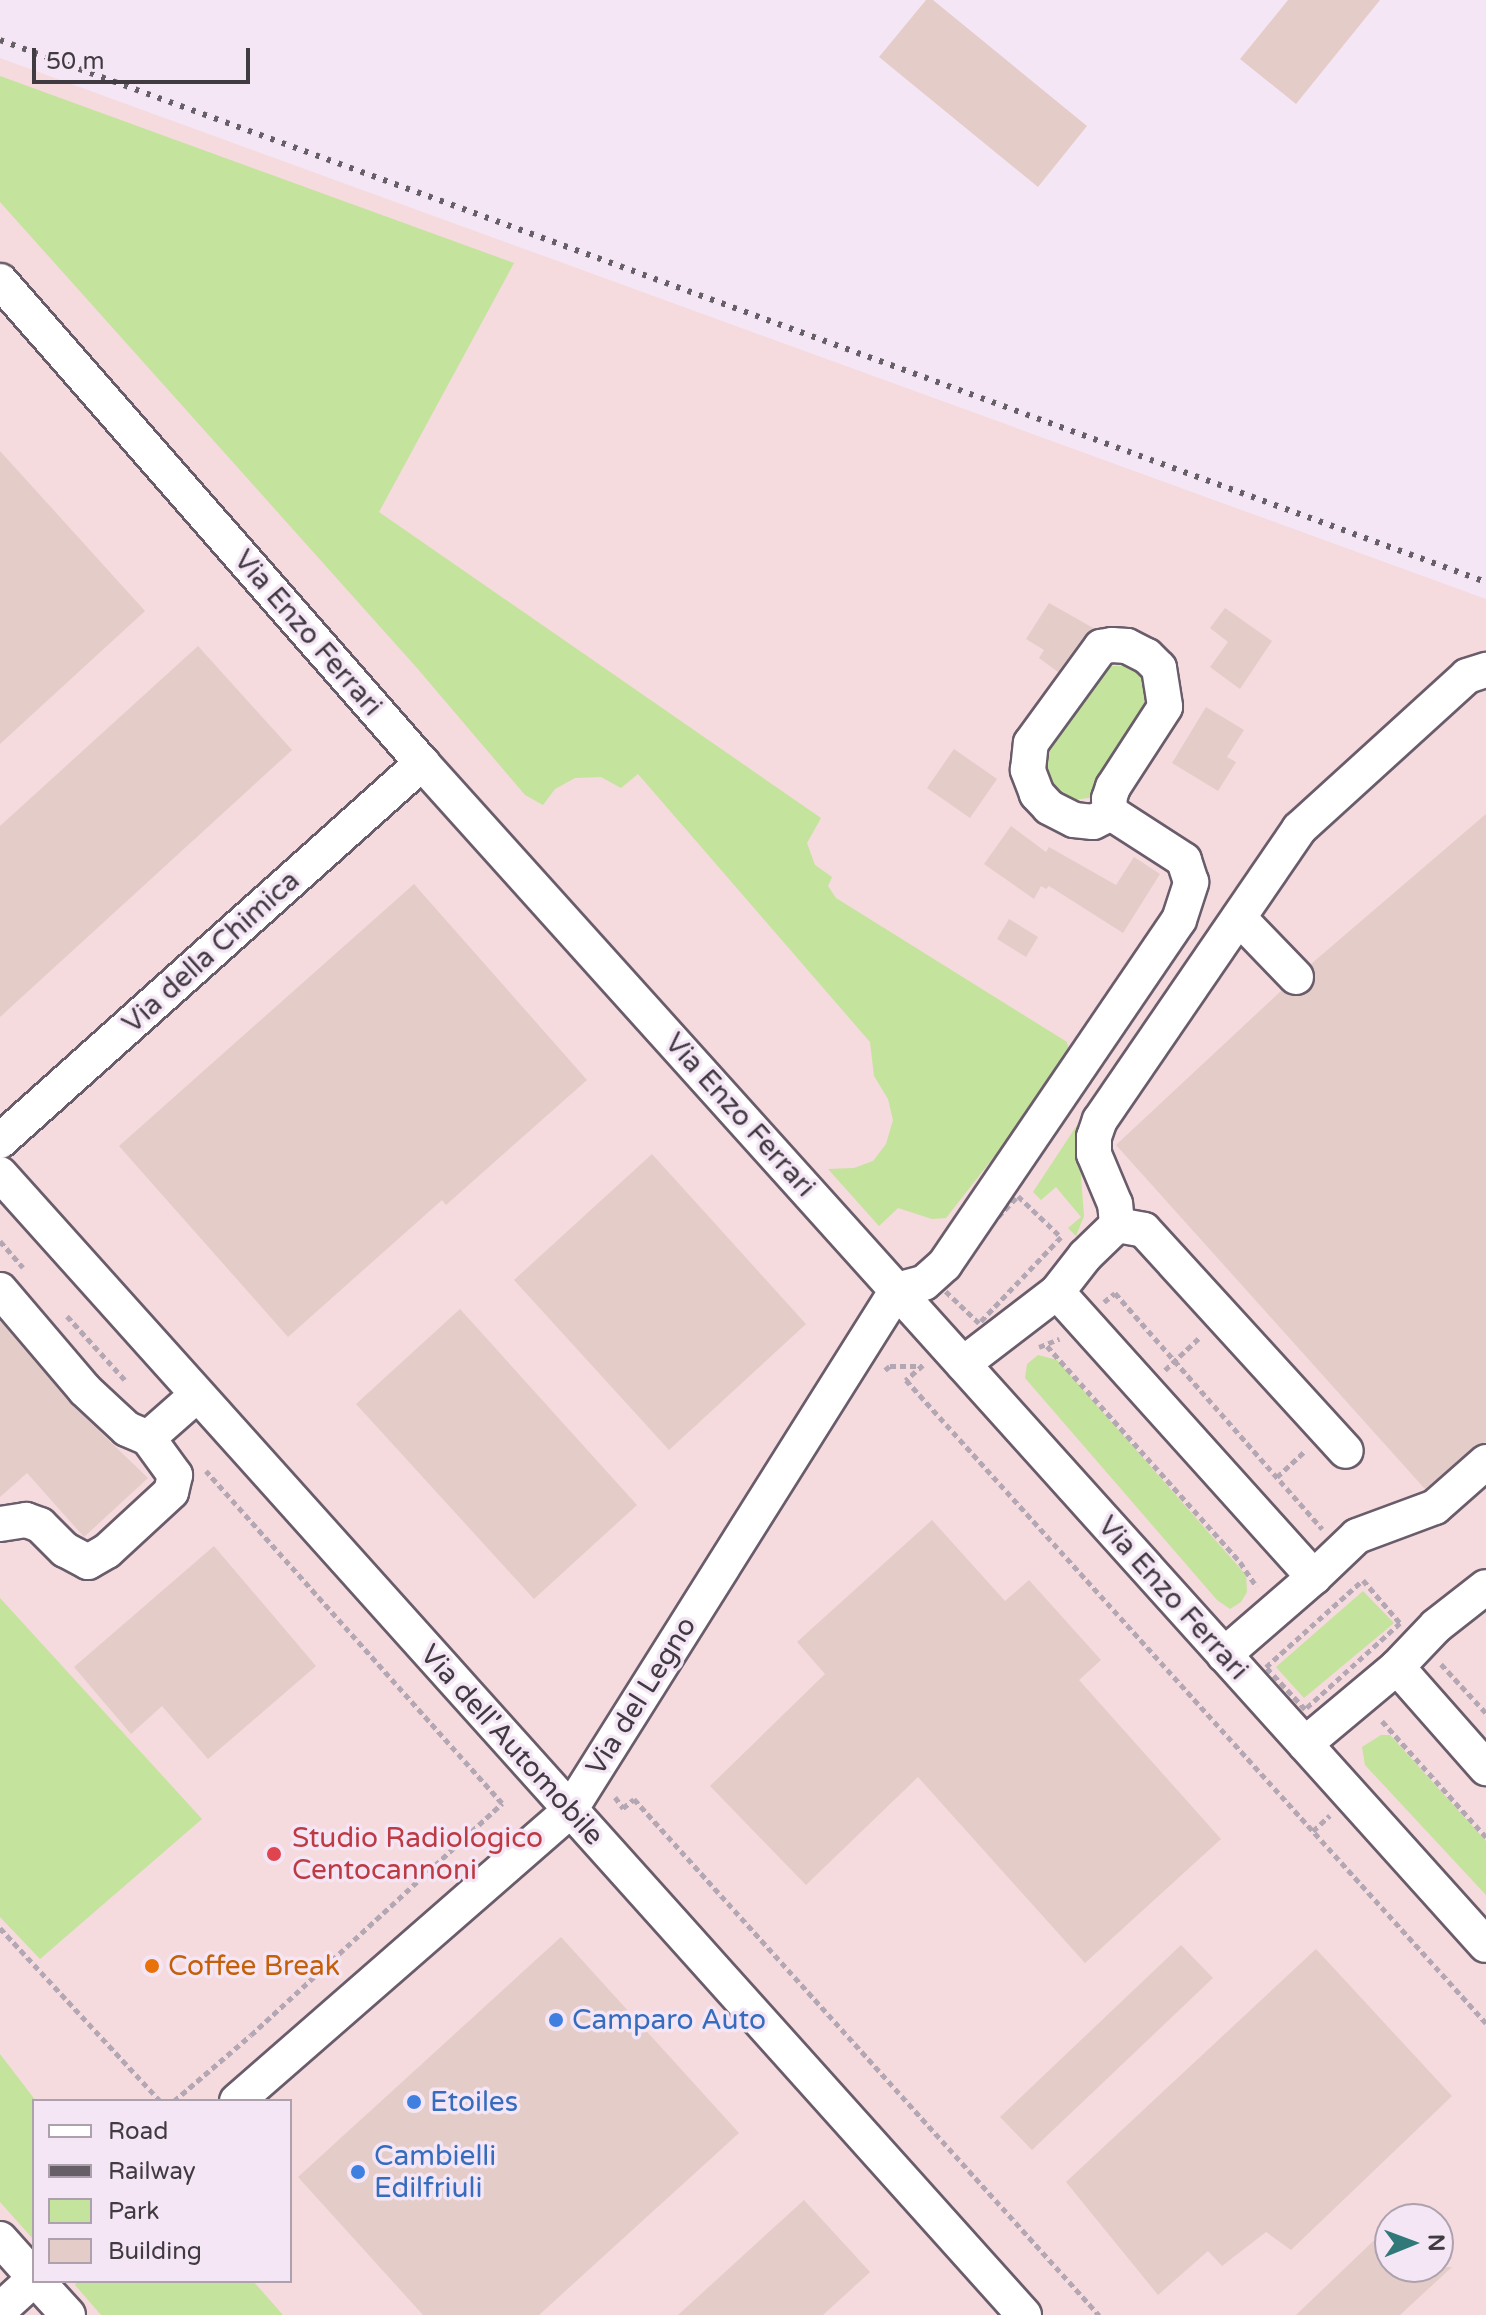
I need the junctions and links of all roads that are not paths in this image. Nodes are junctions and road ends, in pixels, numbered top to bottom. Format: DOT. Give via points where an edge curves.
graph roads {
  1 [pos="0,281"];
  2 [pos="1486,670"];
  3 [pos="422,763"];
  4 [pos="1111,813"];
  5 [pos="1239,918"];
  6 [pos="1296,977"];
  7 [pos="0,1141"];
  8 [pos="0,1174"];
  9 [pos="1117,1225"];
  10 [pos="0,1290"];
  11 [pos="897,1290"];
  12 [pos="1057,1292"];
  13 [pos="963,1364"];
  14 [pos="197,1395"];
  15 [pos="156,1432"];
  16 [pos="1346,1451"];
  17 [pos="1486,1462"];
  18 [pos="0,1524"];
  19 [pos="1314,1577"];
  20 [pos="1486,1587"];
  21 [pos="1470,1613"];
  22 [pos="1224,1655"];
  23 [pos="1397,1667"];
  24 [pos="1305,1744"];
  25 [pos="1486,1768"];
  26 [pos="570,1810"];
  27 [pos="1486,1945"];
  28 [pos="239,2099"];
  29 [pos="0,2239"];
  30 [pos="32,2276"];
  31 [pos="32,2282"];
  32 [pos="39,2283"];
  33 [pos="0,2310"];
  34 [pos="68,2315"];
  35 [pos="1024,2315"];
  1 -- 3 [label="street, Via Enzo Ferrari"];
  2 -- 5 [label="street" via="1467,676 1299,829"];
  3 -- 7 [label="street, Via della Chimica"];
  3 -- 11 [label="street, Via Enzo Ferrari"];
  4 -- 4 [label="street" via="1093,822 1074,820 1037,794 1028,770 1031,743 1101,647 1112,645 1127,646 1159,668 1165,707 1113,787"];
  4 -- 11 [label="street" via="1184,860 1191,882 1188,902 945,1264 924,1283"];
  5 -- 6 [label="street"];
  5 -- 9 [label="street" via="1100,1120 1094,1154 1115,1204"];
  8 -- 14 [label="street, Via dell'Automobile"];
  9 -- 12 [label="street"];
  9 -- 16 [label="street" via="1144,1230"];
  10 -- 15 [label="street" via="85,1390 127,1429"];
  11 -- 13 [label="street, Via Enzo Ferrari"];
  11 -- 26 [label="street, Via del Legno"];
  12 -- 13 [label="street"];
  12 -- 19 [label="street"];
  13 -- 22 [label="street, Via Enzo Ferrari"];
  14 -- 15 [label="street"];
  14 -- 26 [label="street, Via dell'Automobile"];
  15 -- 18 [label="street" via="175,1475 171,1492 107,1551 88,1562 65,1550 40,1525 26,1520"];
  17 -- 19 [label="street" via="1435,1507 1357,1536"];
  19 -- 22 [label="street"];
  20 -- 21 [label="street"];
  21 -- 23 [label="street"];
  22 -- 24 [label="street, Via Enzo Ferrari"];
  23 -- 24 [label="street"];
  23 -- 25 [label="street"];
  24 -- 27 [label="street, Via Enzo Ferrari"];
  26 -- 28 [label="street, Via del Legno"];
  26 -- 35 [label="street, Via dell'Automobile"];
  29 -- 30 [label="street"];
  31 -- 33 [label="street"];
  32 -- 34 [label="street"];
}
